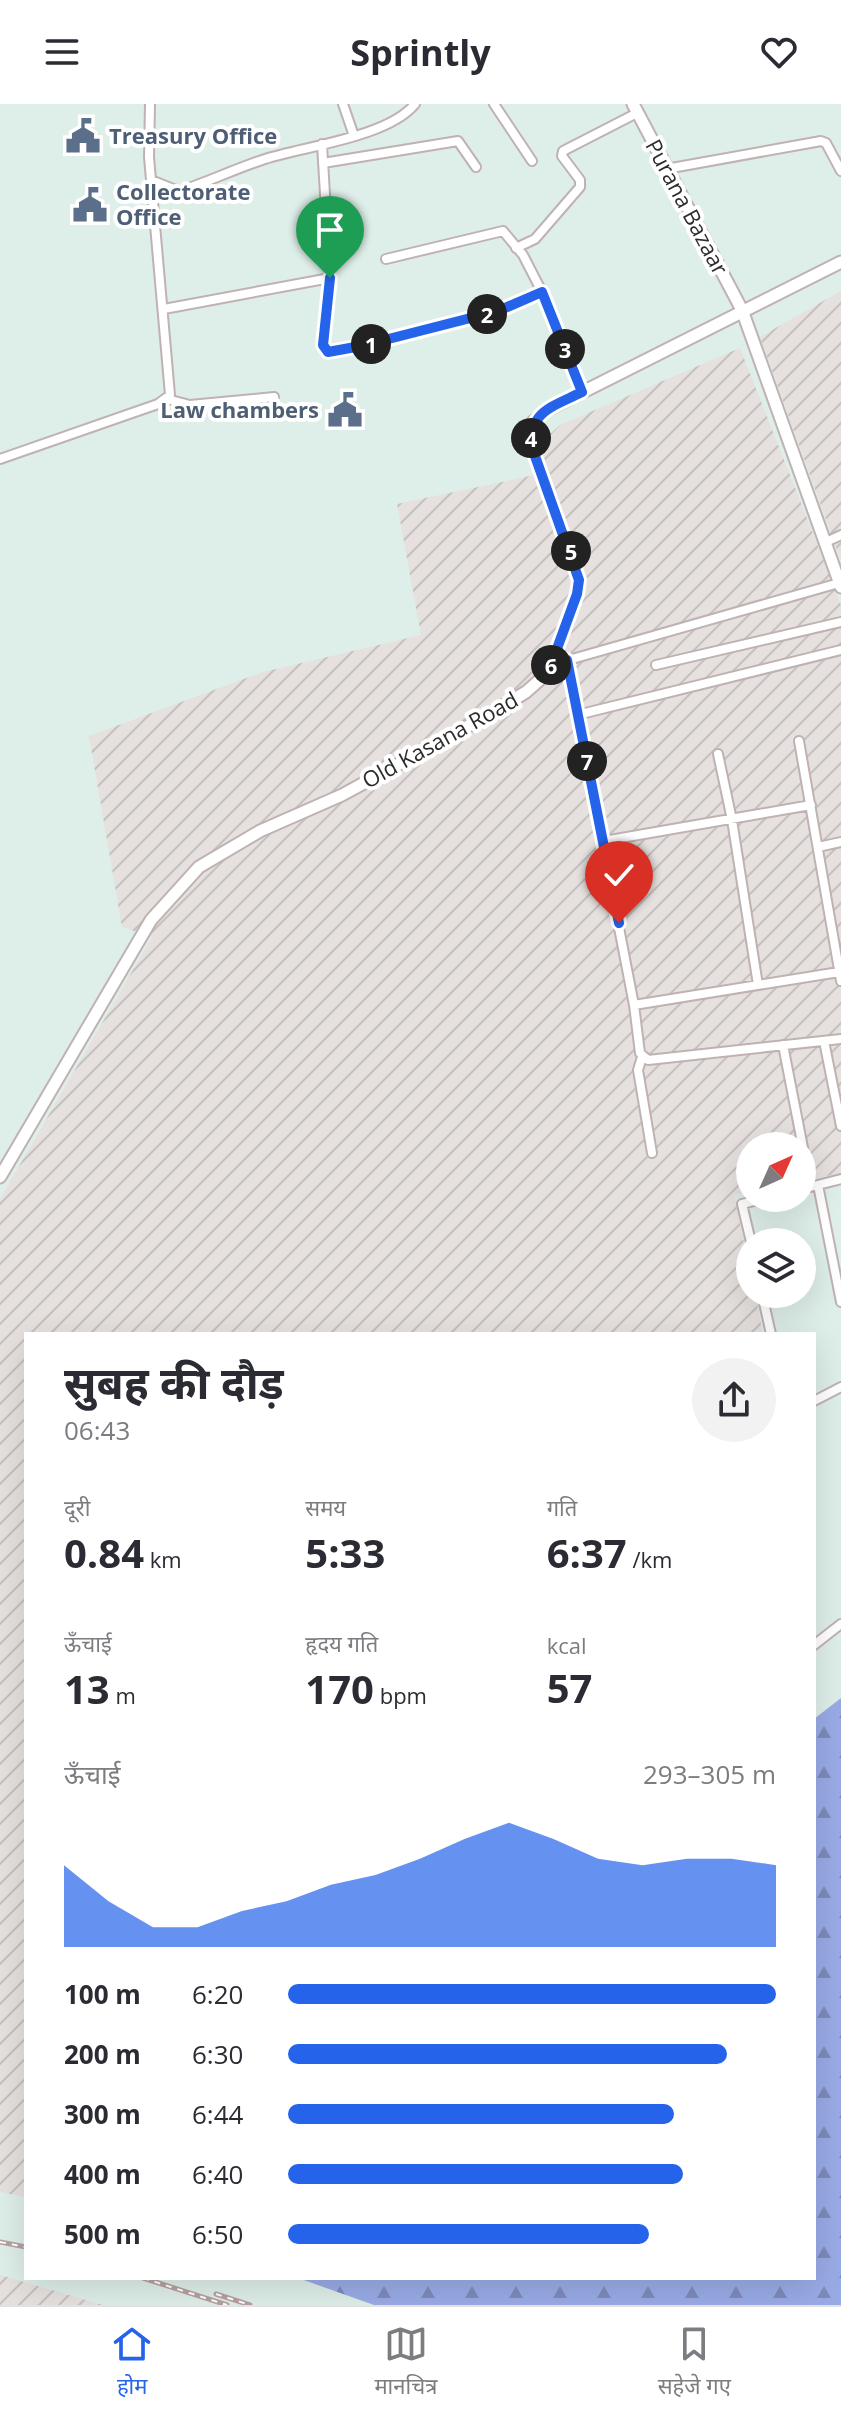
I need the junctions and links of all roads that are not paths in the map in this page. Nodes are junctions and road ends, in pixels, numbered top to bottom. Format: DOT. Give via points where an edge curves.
graph roads {
  1 [pos="150,104"];
  2 [pos="343,104"];
  3 [pos="415,104"];
  4 [pos="494,104"];
  5 [pos="407,108"];
  6 [pos="635,109"];
  7 [pos="354,136"];
  8 [pos="322,144"];
  9 [pos="532,161"];
  10 [pos="323,163"];
  11 [pos="476,167"];
  12 [pos="666,169"];
  13 [pos="841,171"];
  14 [pos="151,180"];
  15 [pos="516,248"];
  16 [pos="386,259"];
  17 [pos="841,262"];
  18 [pos="330,278"];
  19 [pos="542,292"];
  20 [pos="164,309"];
  21 [pos="742,310"];
  22 [pos="582,392"];
  23 [pos="274,397"];
  24 [pos="167,399"];
  25 [pos="0,459"];
  26 [pos="841,535"];
  27 [pos="826,542"];
  28 [pos="839,577"];
  29 [pos="841,622"];
  30 [pos="841,650"];
  31 [pos="567,660"];
  32 [pos="551,665"];
  33 [pos="656,665"];
  34 [pos="577,715"];
  35 [pos="799,741"];
  36 [pos="718,754"];
  37 [pos="811,805"];
  38 [pos="732,820"];
  39 [pos="604,841"];
  40 [pos="841,842"];
  41 [pos="818,847"];
  42 [pos="840,977"];
  43 [pos="758,985"];
  44 [pos="634,1005"];
  45 [pos="841,1039"];
  46 [pos="824,1041"];
  47 [pos="783,1045"];
  48 [pos="642,1057"];
  49 [pos="841,1126"];
  50 [pos="800,1132"];
  51 [pos="652,1153"];
  52 [pos="0,1177"];
  53 [pos="841,1179"];
  54 [pos="818,1185"];
  55 [pos="841,1302"];
  56 [pos="765,1308"];
  57 [pos="771,1332"];
  58 [pos="841,1387"];
  59 [pos="816,1400"];
  60 [pos="841,1624"];
  61 [pos="816,1643"];
  1 -- 14 [label="street"];
  2 -- 7 [label="street"];
  3 -- 5 [label="street"];
  4 -- 9 [label="street"];
  5 -- 7 [label="street" via="398,120"];
  6 -- 12 [label="street, Purana Bazaar"];
  6 -- 15 [label="street" via="563,151 580,187 535,239"];
  7 -- 8 [label="street"];
  8 -- 10 [label="street"];
  8 -- 14 [label="street" via="183,190"];
  10 -- 11 [label="street" via="458,141"];
  10 -- 18 [label="street"];
  12 -- 13 [label="street" via="824,141"];
  12 -- 21 [label="street, Purana Bazaar"];
  14 -- 20 [label="street"];
  15 -- 16 [label="street" via="500,230"];
  15 -- 19 [label="street"];
  17 -- 21 [label="street, Old Kasana Road"];
  18 -- 19 [label="street" via="323,345 328,352 498,311"];
  18 -- 20 [label="street"];
  19 -- 22 [label="street"];
  20 -- 24 [label="street" via="171,391"];
  21 -- 22 [label="street, Old Kasana Road"];
  21 -- 27 [label="street, Purana Bazaar"];
  22 -- 32 [label="street, Old Kasana Road" via="547,410 532,426 535,456 579,580"];
  23 -- 24 [label="street" via="190,405"];
  24 -- 25 [label="street"];
  26 -- 27 [label="street"];
  27 -- 28 [label="street, Purana Bazaar"];
  28 -- 31 [label="street"];
  29 -- 33 [label="street"];
  30 -- 34 [label="street"];
  31 -- 32 [label="street"];
  31 -- 34 [label="street"];
  32 -- 52 [label="street, Old Kasana Road" via="526,692 483,718 199,867 151,920"];
  34 -- 39 [label="street"];
  35 -- 37 [label="street"];
  36 -- 38 [label="street"];
  37 -- 38 [label="street"];
  37 -- 41 [label="street"];
  38 -- 39 [label="street"];
  38 -- 43 [label="street"];
  39 -- 44 [label="street"];
  40 -- 41 [label="street"];
  41 -- 42 [label="street"];
  42 -- 43 [label="street"];
  43 -- 44 [label="street"];
  44 -- 48 [label="street"];
  45 -- 46 [label="street"];
  46 -- 47 [label="street"];
  46 -- 49 [label="street"];
  47 -- 48 [label="street"];
  47 -- 50 [label="street"];
  48 -- 51 [label="street" via="639,1074"];
  53 -- 54 [label="street"];
  54 -- 55 [label="street"];
  56 -- 57 [label="street"];
  58 -- 59 [label="street"];
  60 -- 61 [label="street"];
}
